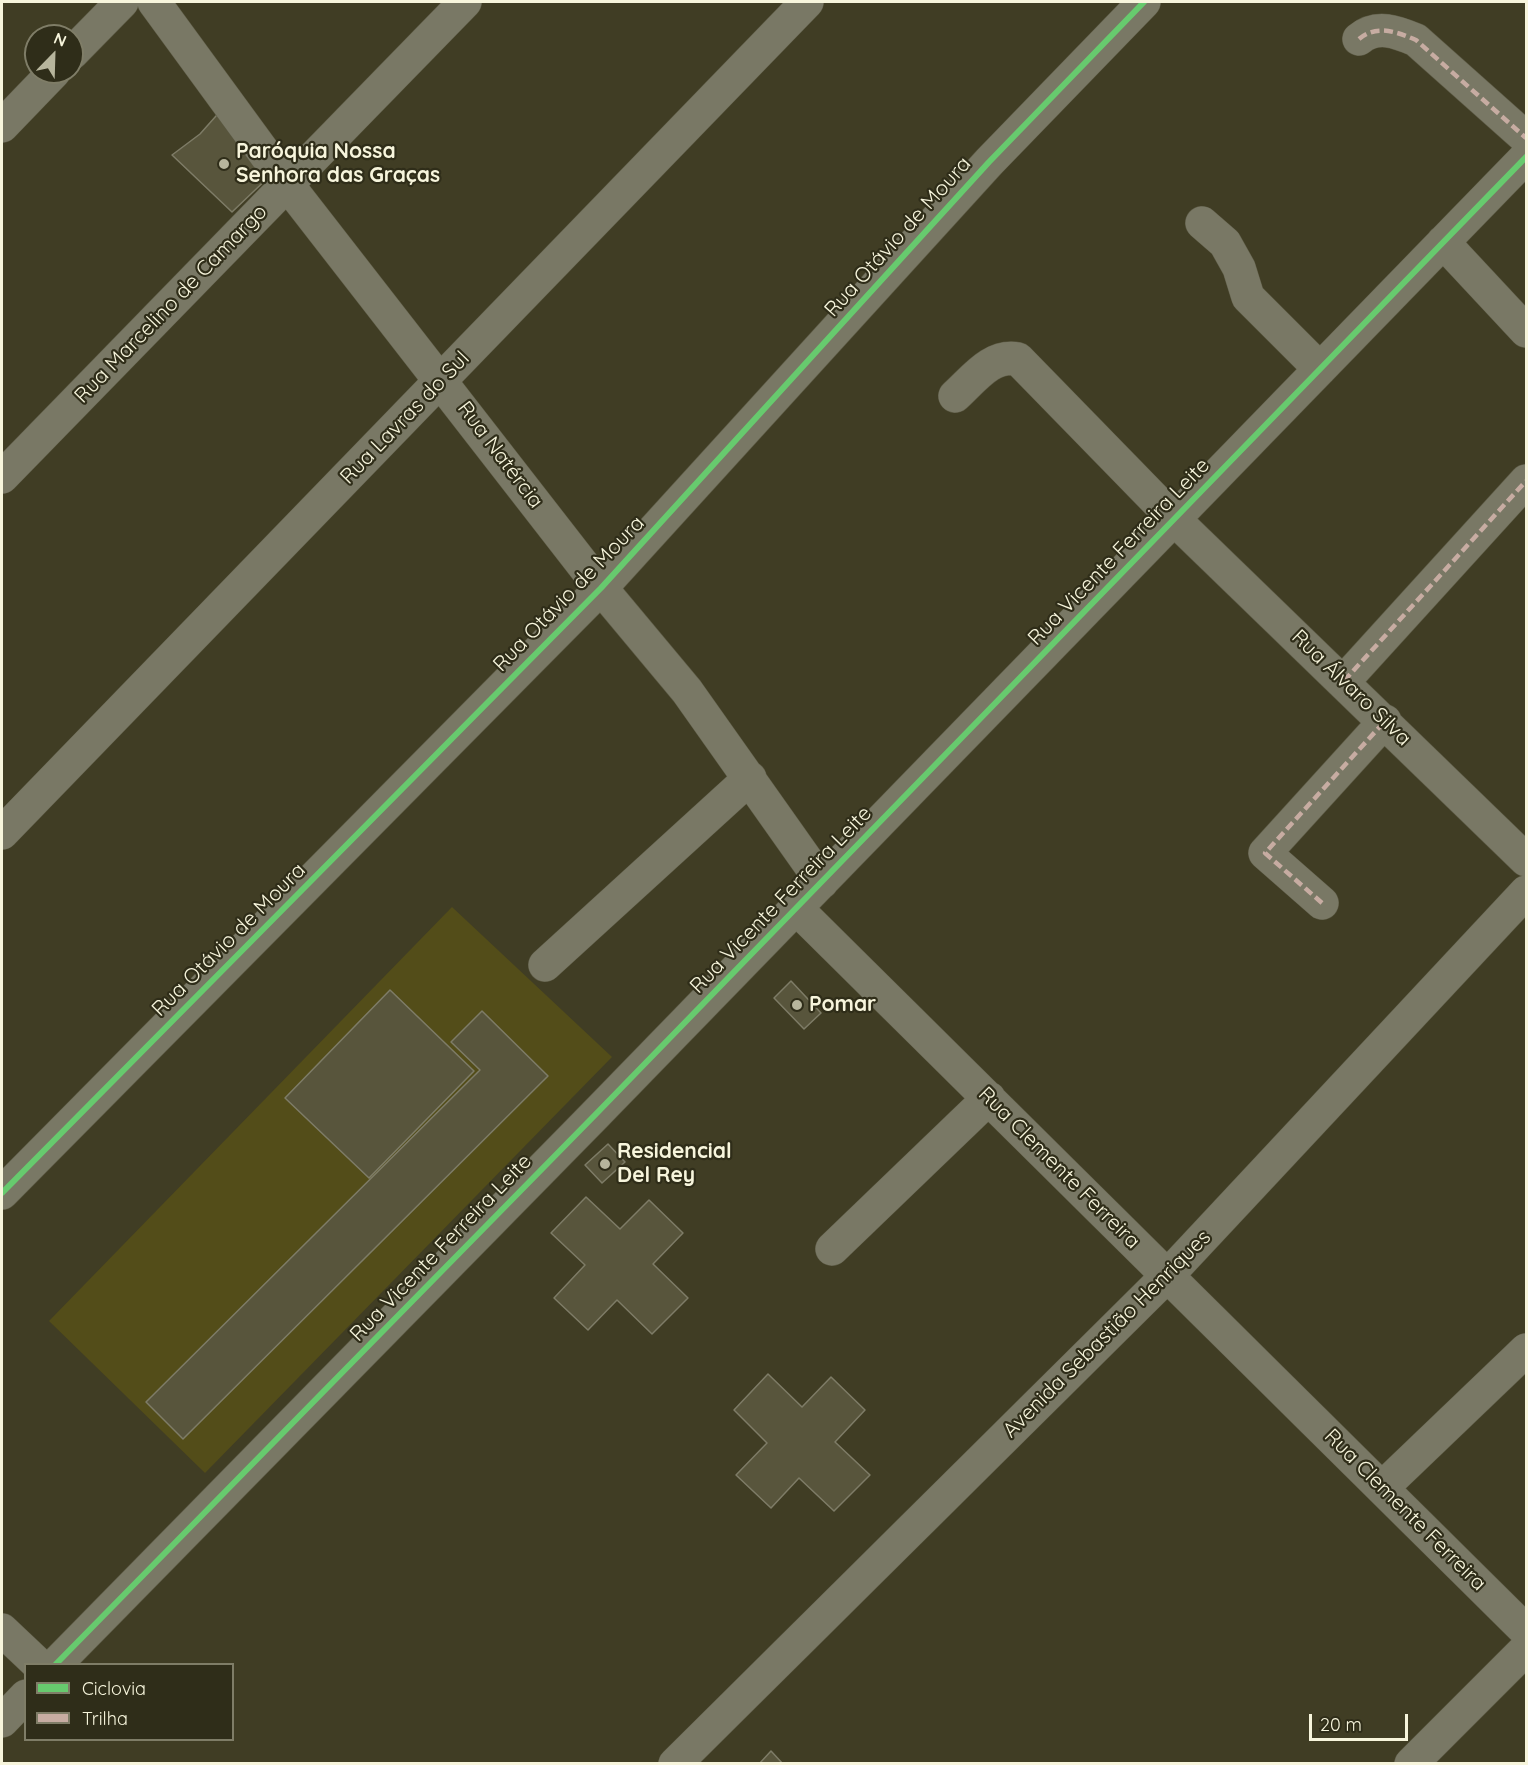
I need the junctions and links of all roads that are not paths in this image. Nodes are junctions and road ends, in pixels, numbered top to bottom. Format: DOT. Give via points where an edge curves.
graph roads {
  1 [pos="122,2"];
  2 [pos="154,2"];
  3 [pos="465,2"];
  4 [pos="807,2"];
  5 [pos="1144,2"];
  6 [pos="1359,39"];
  7 [pos="84,41"];
  8 [pos="42,84"];
  9 [pos="2,126"];
  10 [pos="1527,138"];
  11 [pos="1527,156"];
  12 [pos="287,184"];
  13 [pos="1202,223"];
  14 [pos="1443,242"];
  15 [pos="1527,331"];
  16 [pos="1320,369"];
  17 [pos="442,380"];
  18 [pos="955,396"];
  19 [pos="2,477"];
  20 [pos="1527,481"];
  21 [pos="1174,519"];
  22 [pos="601,588"];
  23 [pos="1344,681"];
  24 [pos="1385,721"];
  25 [pos="750,778"];
  26 [pos="2,833"];
  27 [pos="1522,845"];
  28 [pos="822,882"];
  29 [pos="1527,892"];
  30 [pos="1322,903"];
  31 [pos="796,908"];
  32 [pos="545,965"];
  33 [pos="989,1098"];
  34 [pos="2,1193"];
  35 [pos="832,1249"];
  36 [pos="1168,1275"];
  37 [pos="1527,1350"];
  38 [pos="1382,1488"];
  39 [pos="2,1630"];
  40 [pos="1527,1631"];
  41 [pos="1527,1649"];
  42 [pos="36,1663"];
  43 [pos="58,1663"];
  44 [pos="24,1698"];
  45 [pos="2,1721"];
  46 [pos="675,1764"];
  47 [pos="1411,1764"];
  1 -- 7 [label="street"];
  2 -- 12 [label="street, Rua Natércia"];
  3 -- 12 [label="street, Rua Marcelino de Camargo"];
  4 -- 17 [label="street, Rua Lavras do Sul"];
  5 -- 22 [label="street, Rua Otávio de Moura" via="989,162"];
  6 -- 10 [label="street" via="1380,30 1396,31 1416,40"];
  8 -- 9 [label="street"];
  11 -- 14 [label="street, Rua Vicente Ferreira Leite"];
  12 -- 17 [label="street, Rua Natércia"];
  12 -- 19 [label="street, Rua Marcelino de Camargo"];
  13 -- 16 [label="street" via="1225,243 1239,268 1248,297"];
  14 -- 15 [label="street"];
  14 -- 16 [label="street, Rua Vicente Ferreira Leite"];
  16 -- 21 [label="street, Rua Vicente Ferreira Leite"];
  17 -- 22 [label="street, Rua Natércia"];
  17 -- 26 [label="street, Rua Lavras do Sul"];
  18 -- 21 [label="street, Rua Álvaro Silva" via="996,360 1018,359"];
  20 -- 23 [label="street"];
  21 -- 23 [label="street, Rua Álvaro Silva"];
  21 -- 28 [label="street, Rua Vicente Ferreira Leite"];
  22 -- 25 [label="street, Rua Natércia" via="687,691"];
  22 -- 34 [label="street, Rua Otávio de Moura"];
  23 -- 24 [label="street, Rua Álvaro Silva"];
  24 -- 27 [label="street, Rua Álvaro Silva"];
  24 -- 30 [label="street" via="1265,853"];
  25 -- 28 [label="street, Rua Natércia"];
  25 -- 32 [label="street"];
  28 -- 31 [label="street, Rua Vicente Ferreira Leite"];
  29 -- 36 [label="street, Avenida Sebastião Henriques"];
  31 -- 33 [label="street, Rua Clemente Ferreira"];
  31 -- 43 [label="street, Rua Vicente Ferreira Leite"];
  33 -- 35 [label="street"];
  33 -- 36 [label="street, Rua Clemente Ferreira"];
  36 -- 38 [label="street, Rua Clemente Ferreira"];
  36 -- 46 [label="street, Avenida Sebastião Henriques"];
  37 -- 38 [label="street"];
  38 -- 40 [label="street, Rua Clemente Ferreira"];
  39 -- 42 [label="street"];
  41 -- 47 [label="street"];
  44 -- 45 [label="street"];
}
